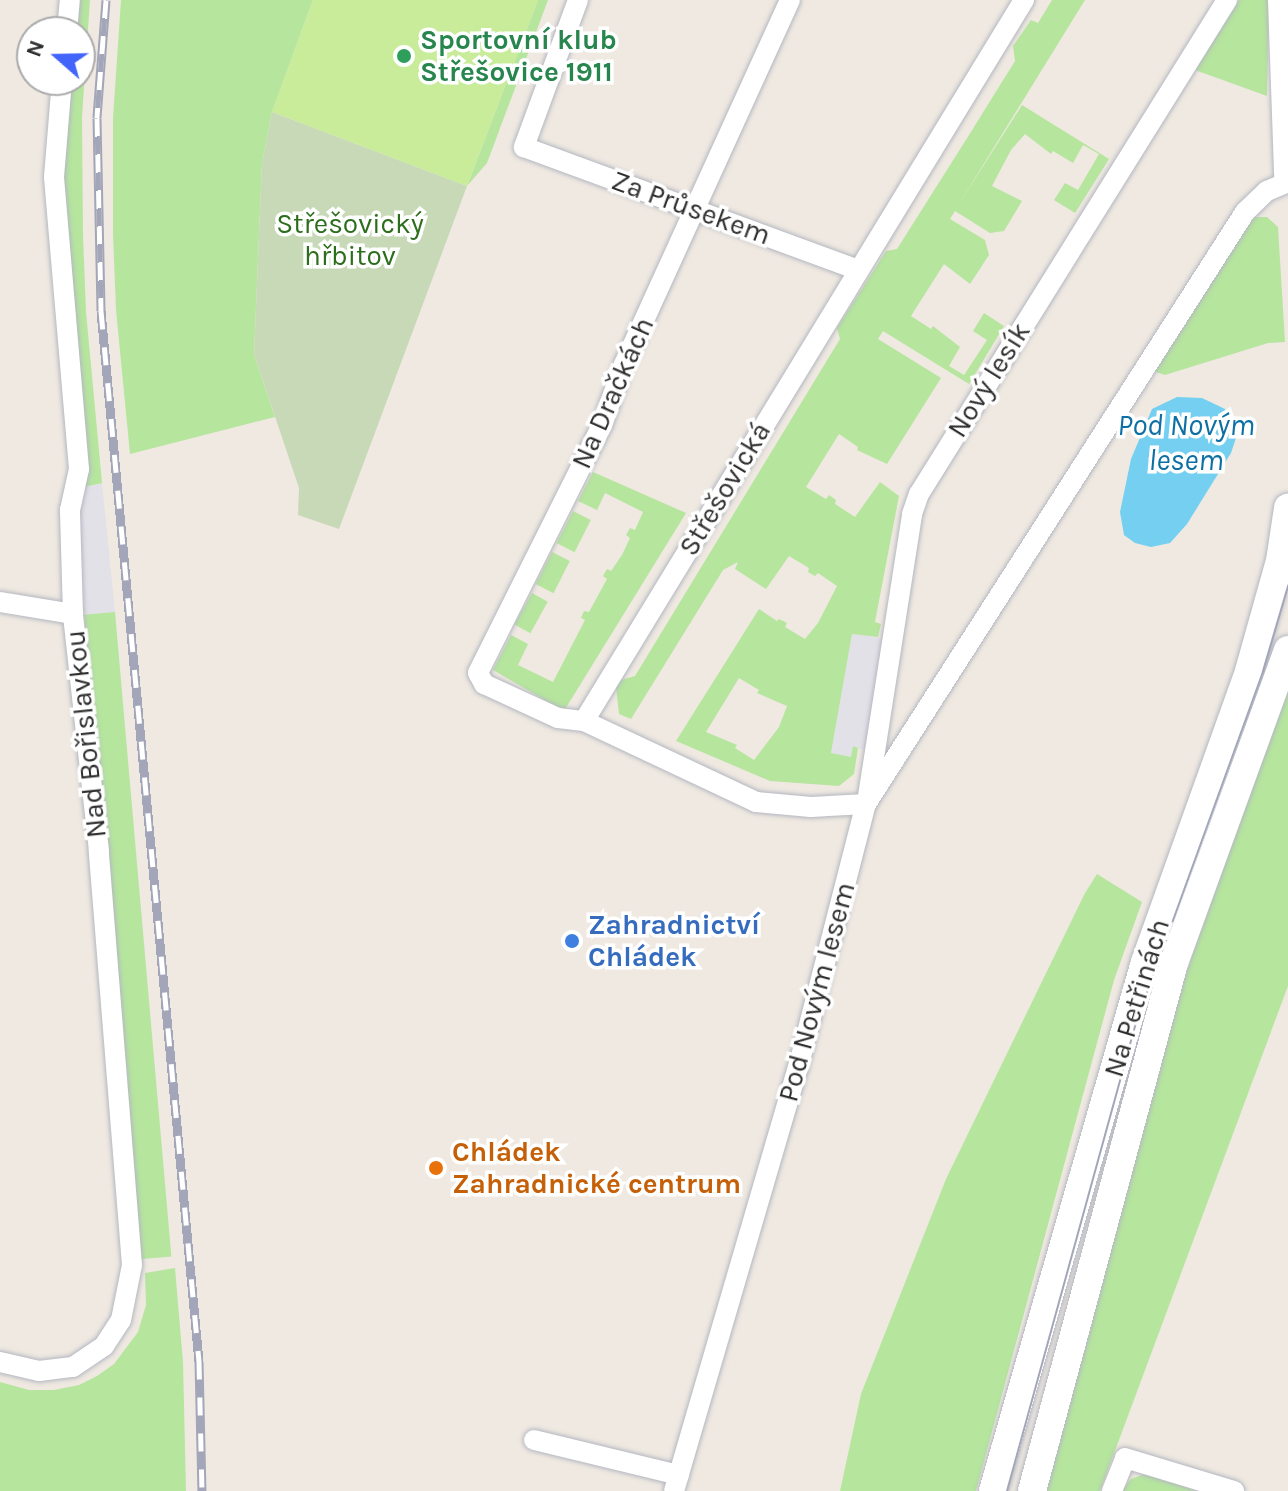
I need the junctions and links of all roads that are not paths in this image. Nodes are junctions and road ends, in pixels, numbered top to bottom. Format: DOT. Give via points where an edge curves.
graph roads {
  1 [pos="578,0"];
  2 [pos="790,0"];
  3 [pos="1024,0"];
  4 [pos="1227,0"];
  5 [pos="1282,0"];
  6 [pos="61,96"];
  7 [pos="1288,176"];
  8 [pos="1288,182"];
  9 [pos="696,210"];
  10 [pos="858,270"];
  11 [pos="1288,508"];
  12 [pos="0,602"];
  13 [pos="73,614"];
  14 [pos="1288,650"];
  15 [pos="584,721"];
  16 [pos="866,804"];
  17 [pos="0,1362"];
  18 [pos="534,1440"];
  19 [pos="676,1483"];
  20 [pos="993,1491"];
  21 [pos="1032,1491"];
  22 [pos="1112,1491"];
  23 [pos="1234,1491"];
  1 -- 9 [label="street, Za Průsekem" via="524,147"];
  2 -- 9 [label="street, Na Dračkách"];
  3 -- 10 [label="street, Střešovická"];
  4 -- 16 [label="street, Nový lesík" via="919,494"];
  5 -- 7 [label="street"];
  6 -- 13 [label="street, Nad Bořislavkou" via="54,177 79,469 70,510"];
  8 -- 16 [label="street, Pod Novým lesem" via="1267,191 1245,212"];
  9 -- 10 [label="street, Za Průsekem"];
  9 -- 15 [label="street, Na Dračkách" via="624,364 602,425 478,673 484,684 558,718"];
  10 -- 15 [label="street, Střešovická"];
  11 -- 20 [label="street, Na Petřinách" via="1280,561 1249,671 1145,962"];
  12 -- 13 [label="street"];
  13 -- 17 [label="street, Nad Bořislavkou" via="99,851 132,1265 121,1320 104,1346 73,1367 39,1371"];
  14 -- 21 [label="street, Na Petřinách" via="1174,963"];
  15 -- 16 [label="street" via="756,802 797,807"];
  16 -- 19 [label="street, Pod Novým lesem" via="798,1068"];
  18 -- 19 [label="street"];
  22 -- 23 [label="street" via="1125,1458"];
}
